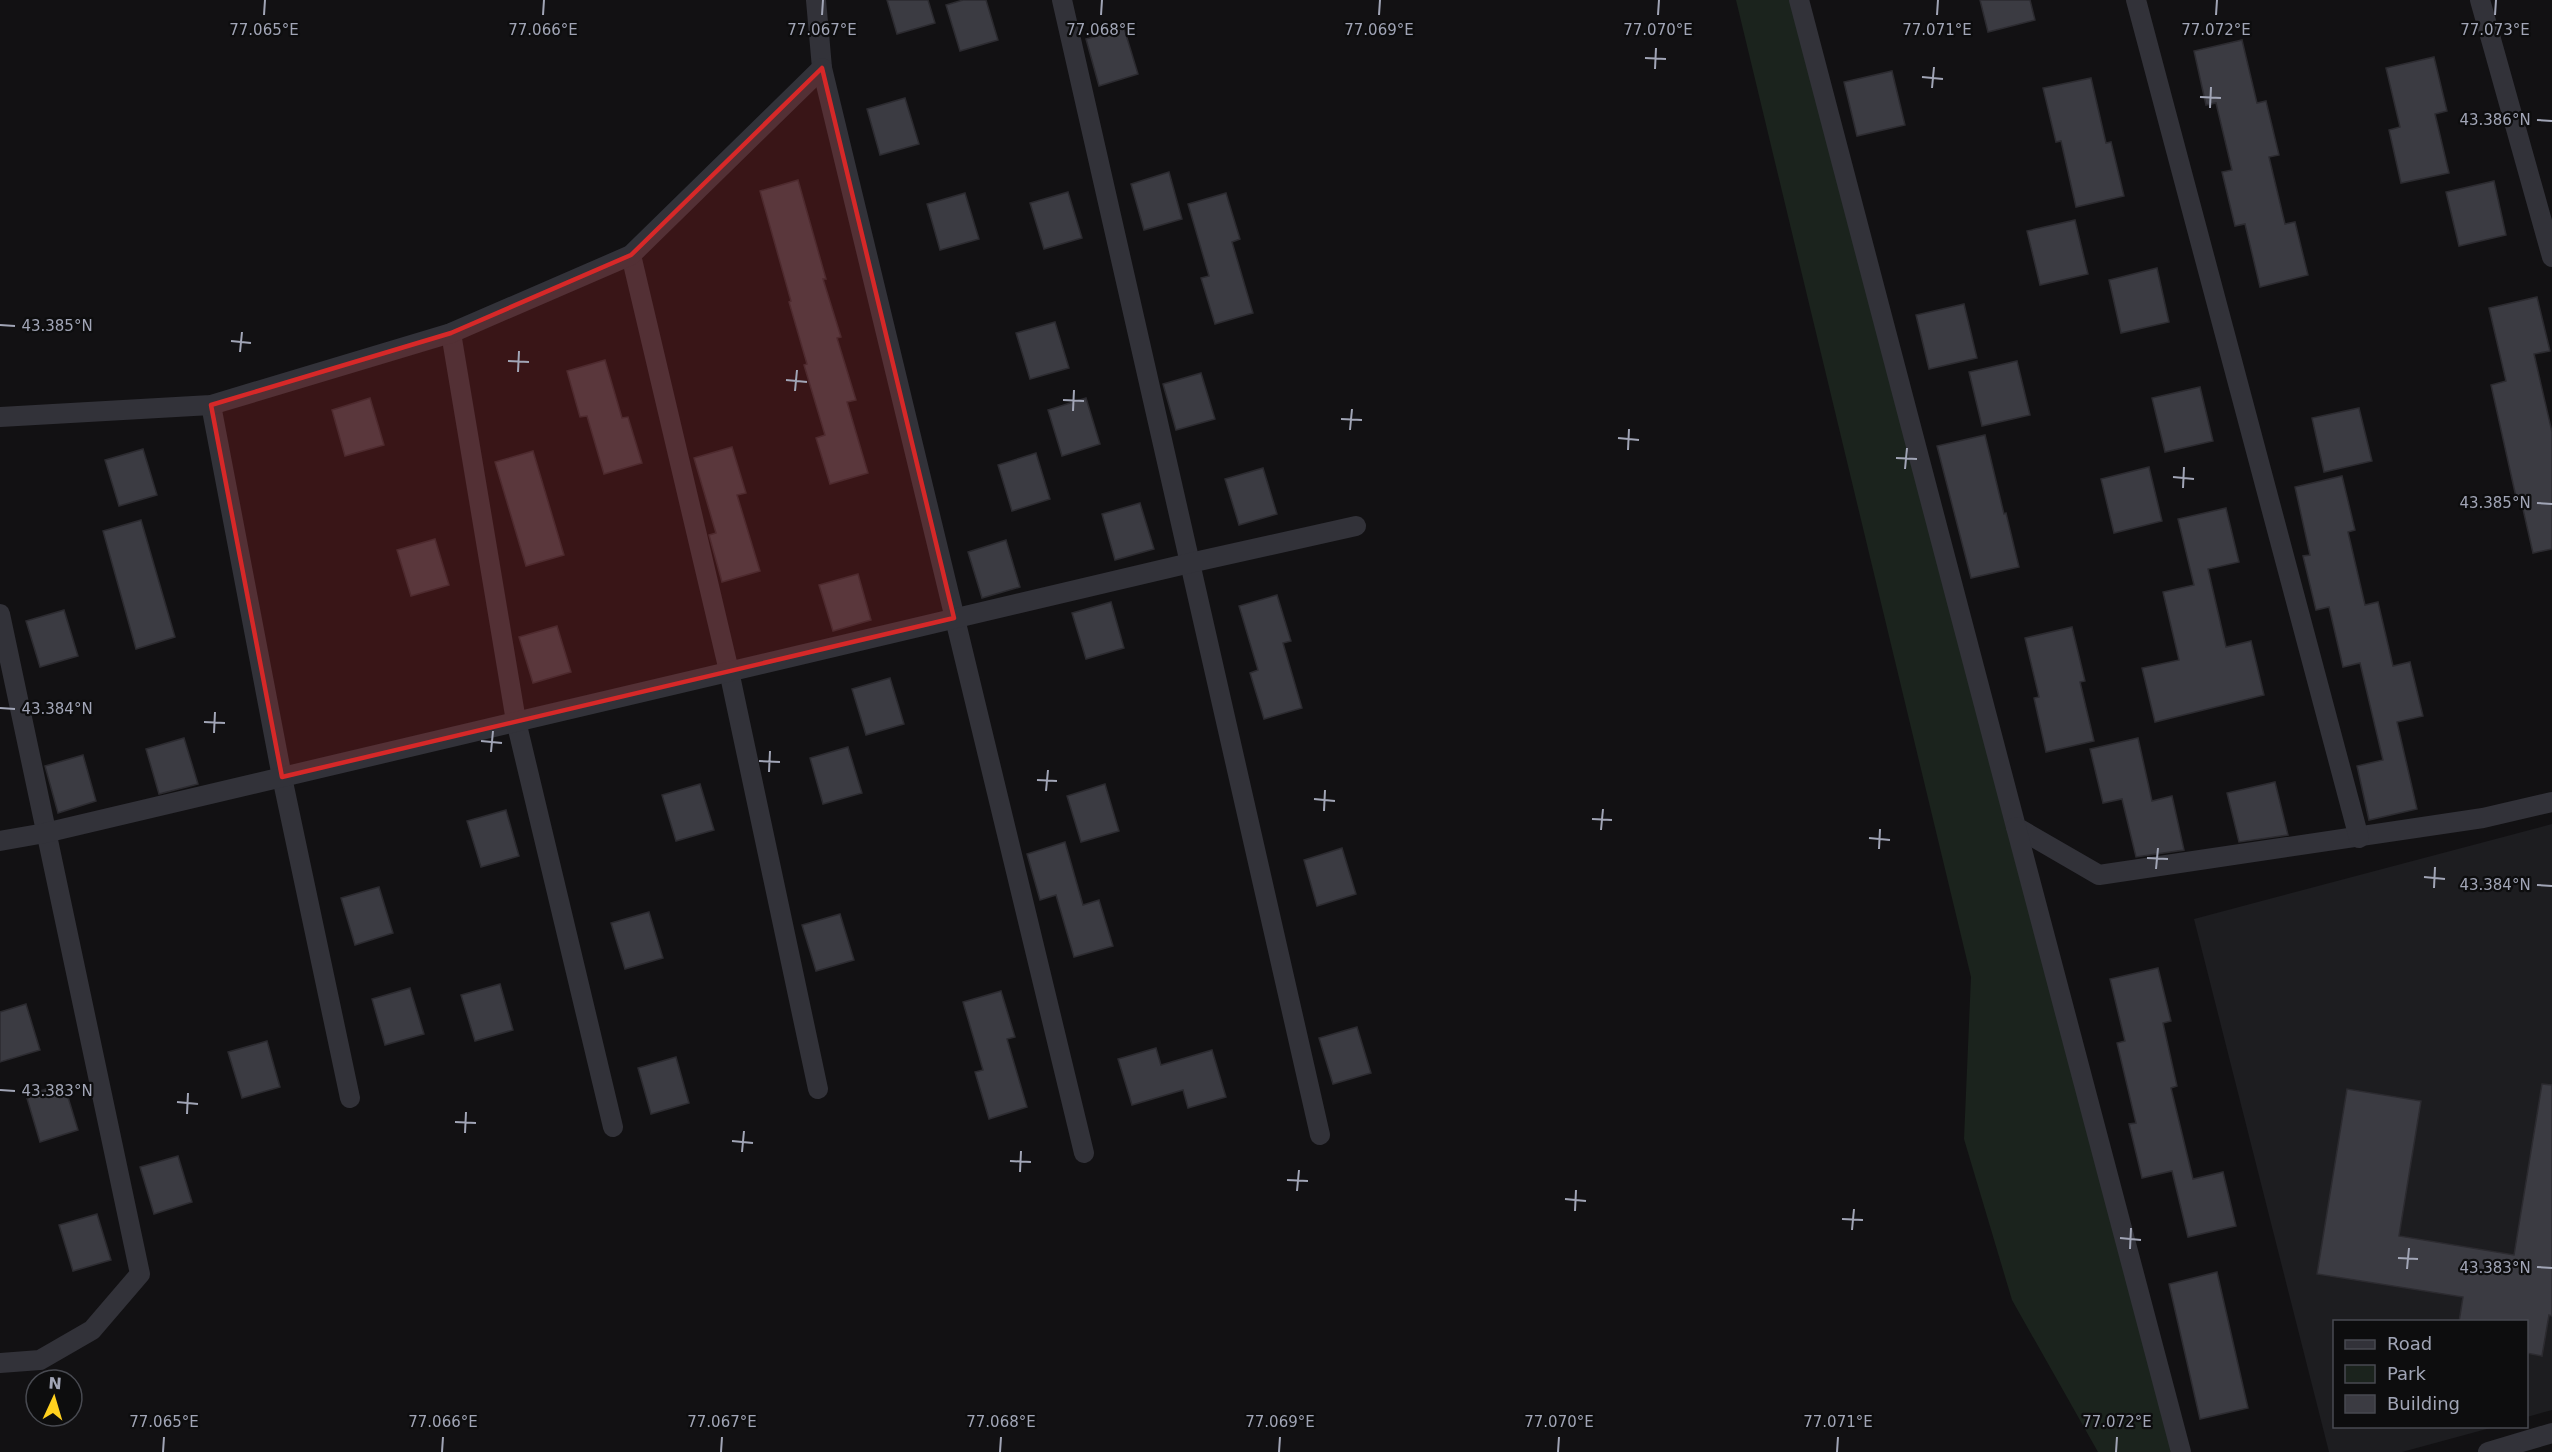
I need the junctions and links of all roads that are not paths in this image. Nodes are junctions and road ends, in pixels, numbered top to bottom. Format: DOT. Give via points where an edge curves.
graph roads {
  1 [pos="816,0"];
  2 [pos="1062,0"];
  3 [pos="1798,0"];
  4 [pos="2136,0"];
  5 [pos="2480,0"];
  6 [pos="822,68"];
  7 [pos="631,255"];
  8 [pos="2552,257"];
  9 [pos="451,333"];
  10 [pos="212,405"];
  11 [pos="0,417"];
  12 [pos="1356,526"];
  13 [pos="1190,562"];
  14 [pos="0,614"];
  15 [pos="954,618"];
  16 [pos="729,671"];
  17 [pos="516,722"];
  18 [pos="282,777"];
  19 [pos="2552,802"];
  20 [pos="2016,827"];
  21 [pos="45,833"];
  22 [pos="2359,838"];
  23 [pos="0,841"];
  24 [pos="818,1089"];
  25 [pos="350,1098"];
  26 [pos="613,1127"];
  27 [pos="1320,1135"];
  28 [pos="1084,1153"];
  29 [pos="0,1363"];
  30 [pos="2552,1432"];
  31 [pos="2516,1448"];
  32 [pos="2181,1452"];
  33 [pos="2488,1452"];
  1 -- 6 [label="street"];
  2 -- 13 [label="street"];
  3 -- 20 [label="street"];
  4 -- 22 [label="street"];
  5 -- 8 [label="street"];
  6 -- 7 [label="street"];
  6 -- 15 [label="street"];
  7 -- 9 [label="street"];
  7 -- 16 [label="street"];
  9 -- 10 [label="street"];
  9 -- 17 [label="street"];
  10 -- 11 [label="street"];
  10 -- 18 [label="street"];
  12 -- 13 [label="street"];
  13 -- 15 [label="street"];
  13 -- 27 [label="street"];
  14 -- 21 [label="street"];
  15 -- 16 [label="street"];
  15 -- 28 [label="street"];
  16 -- 17 [label="street"];
  16 -- 24 [label="street"];
  17 -- 18 [label="street"];
  17 -- 26 [label="street"];
  18 -- 21 [label="street"];
  18 -- 25 [label="street"];
  19 -- 22 [label="street" via="2483,818"];
  20 -- 22 [label="street" via="2099,875"];
  20 -- 32 [label="street"];
  21 -- 23 [label="street"];
  21 -- 29 [label="street" via="140,1274 92,1330 40,1360"];
  30 -- 31 [label="street"];
  31 -- 33 [label="street"];
}
